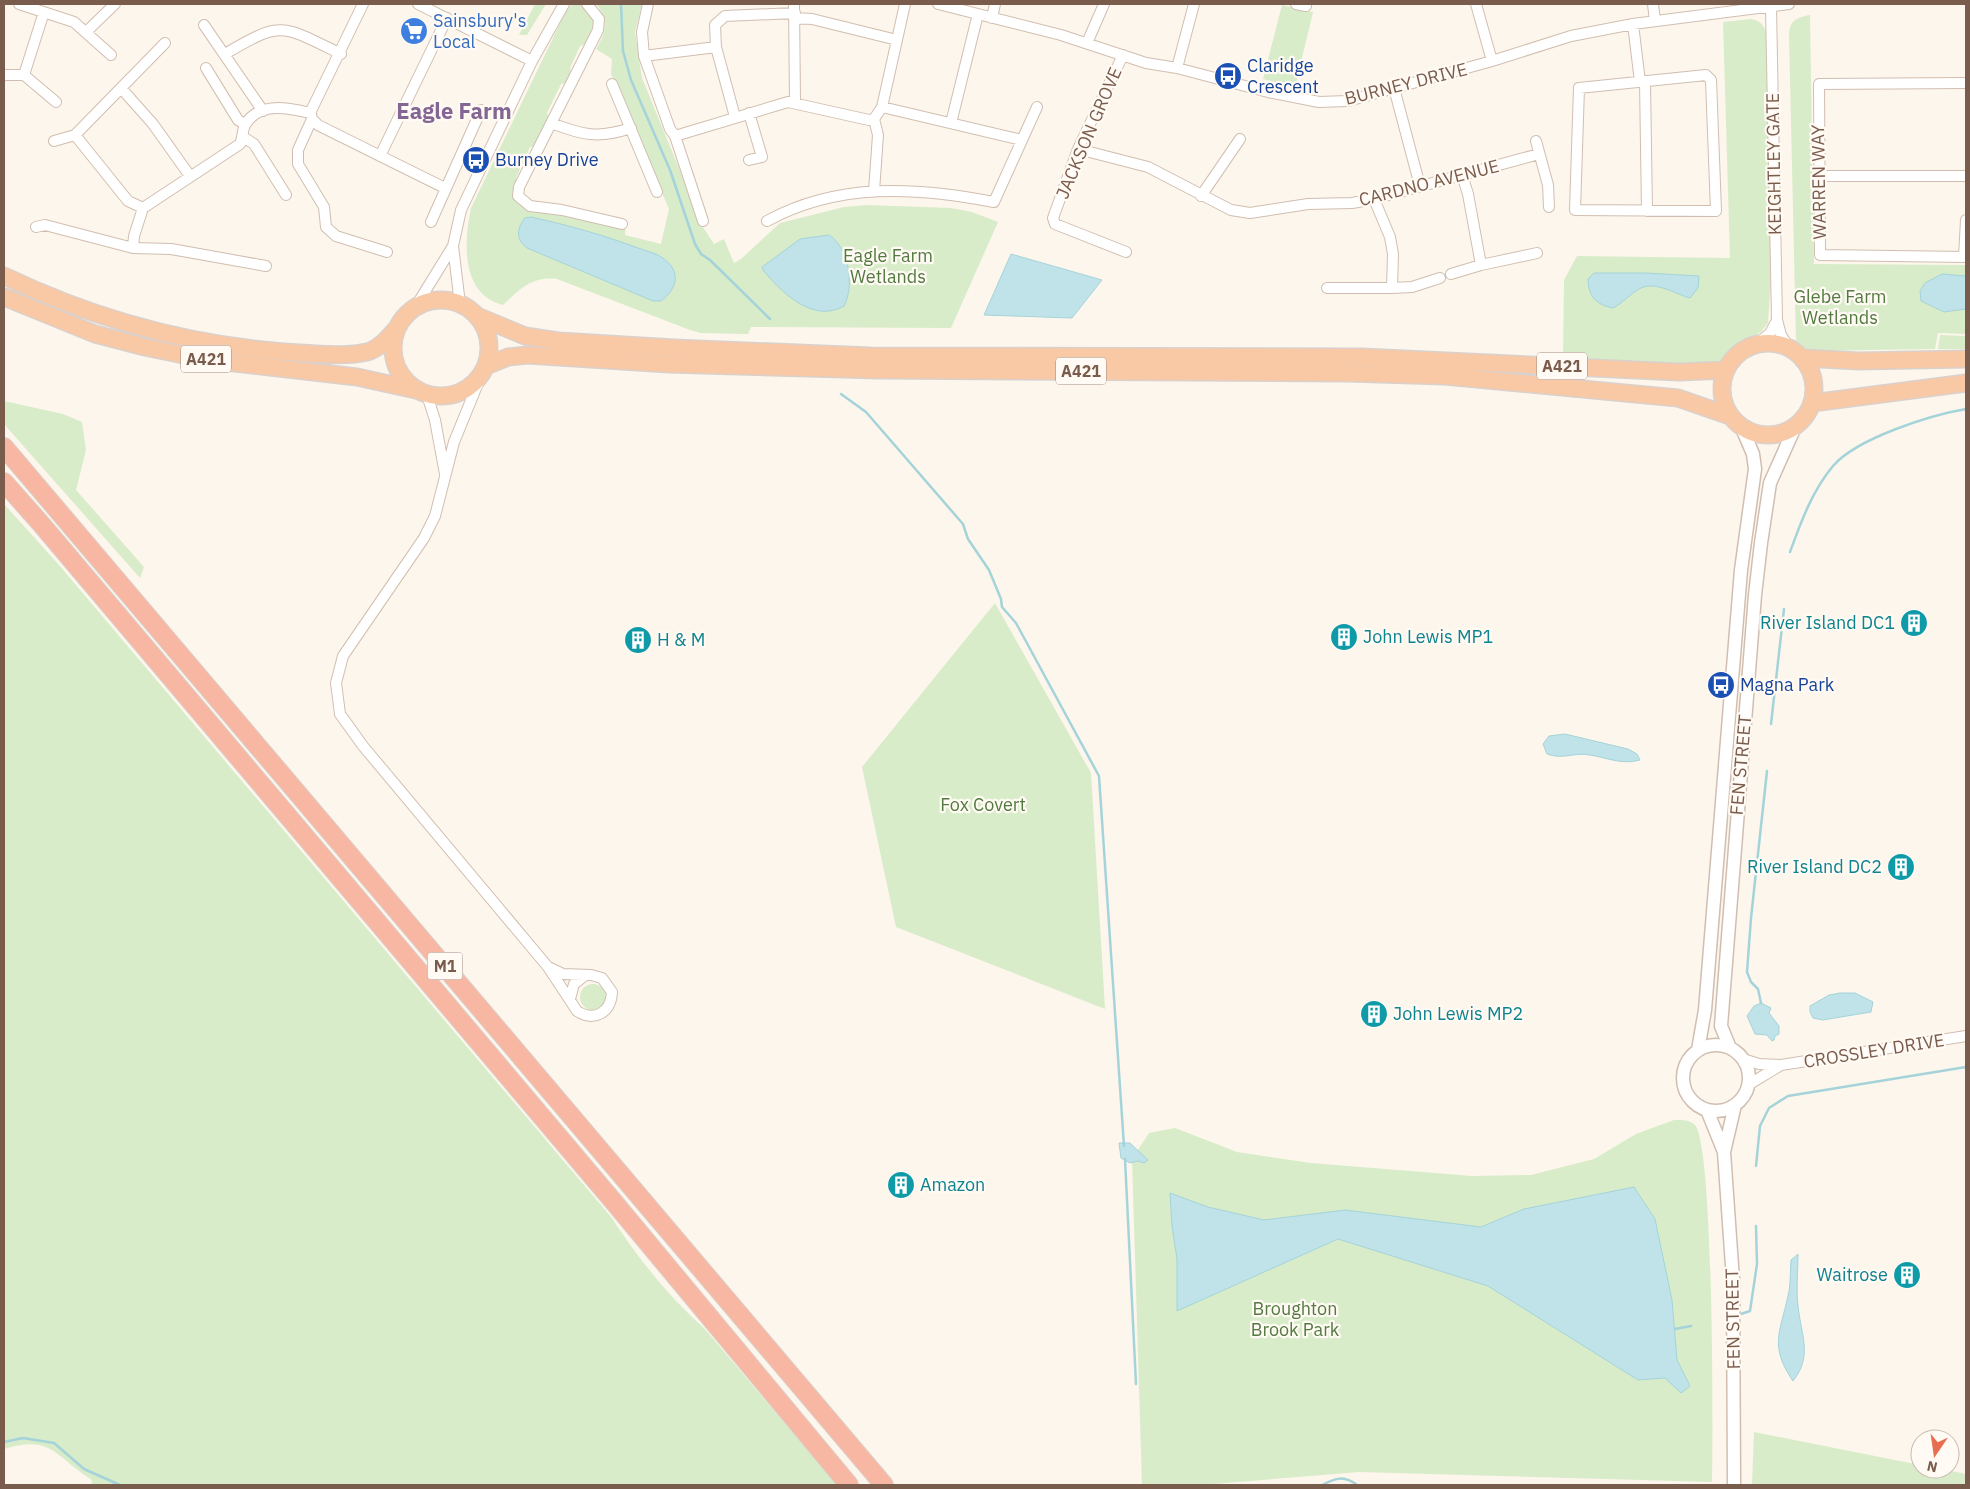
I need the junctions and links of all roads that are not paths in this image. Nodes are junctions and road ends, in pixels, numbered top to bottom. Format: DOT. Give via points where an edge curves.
graph roads {
  1 [pos="19,4"];
  2 [pos="115,4"];
  3 [pos="363,4"];
  4 [pos="418,4"];
  5 [pos="564,4"];
  6 [pos="587,4"];
  7 [pos="648,4"];
  8 [pos="906,4"];
  9 [pos="938,4"];
  10 [pos="995,4"];
  11 [pos="1104,4"];
  12 [pos="1194,4"];
  13 [pos="1476,4"];
  14 [pos="1653,4"];
  15 [pos="1789,4"];
  16 [pos="1771,7"];
  17 [pos="44,12"];
  18 [pos="795,12"];
  19 [pos="978,14"];
  20 [pos="446,18"];
  21 [pos="992,18"];
  22 [pos="1655,22"];
  23 [pos="1632,24"];
  24 [pos="204,25"];
  25 [pos="86,32"];
  26 [pos="897,40"];
  27 [pos="165,43"];
  28 [pos="1087,43"];
  29 [pos="716,47"];
  30 [pos="111,54"];
  31 [pos="225,54"];
  32 [pos="341,54"];
  33 [pos="1123,55"];
  34 [pos="644,56"];
  35 [pos="532,61"];
  36 [pos="1492,61"];
  37 [pos="206,68"];
  38 [pos="1177,68"];
  39 [pos="4,75"];
  40 [pos="24,75"];
  41 [pos="1642,82"];
  42 [pos="1966,83"];
  43 [pos="612,84"];
  44 [pos="121,88"];
  45 [pos="1394,88"];
  46 [pos="56,102"];
  47 [pos="795,102"];
  48 [pos="882,106"];
  49 [pos="1037,106"];
  50 [pos="481,110"];
  51 [pos="263,111"];
  52 [pos="749,113"];
  53 [pos="311,116"];
  54 [pos="735,117"];
  55 [pos="874,119"];
  56 [pos="551,123"];
  57 [pos="952,123"];
  58 [pos="246,124"];
  59 [pos="631,128"];
  60 [pos="75,134"];
  61 [pos="674,136"];
  62 [pos="243,137"];
  63 [pos="1240,139"];
  64 [pos="1022,140"];
  65 [pos="54,141"];
  66 [pos="1536,141"];
  67 [pos="1078,149"];
  68 [pos="1539,154"];
  69 [pos="380,156"];
  70 [pos="749,160"];
  71 [pos="1462,175"];
  72 [pos="190,176"];
  73 [pos="1819,176"];
  74 [pos="1966,176"];
  75 [pos="1420,186"];
  76 [pos="445,188"];
  77 [pos="874,191"];
  78 [pos="657,192"];
  79 [pos="286,194"];
  80 [pos="1202,196"];
  81 [pos="1374,199"];
  82 [pos="1549,206"];
  83 [pos="143,208"];
  84 [pos="1647,211"];
  85 [pos="1966,220"];
  86 [pos="703,221"];
  87 [pos="767,221"];
  88 [pos="431,222"];
  89 [pos="622,224"];
  90 [pos="36,226"];
  91 [pos="453,246"];
  92 [pos="133,248"];
  93 [pos="387,252"];
  94 [pos="1126,252"];
  95 [pos="1537,253"];
  96 [pos="1965,257"];
  97 [pos="1481,264"];
  98 [pos="266,266"];
  99 [pos="1451,274"];
  100 [pos="4,276"];
  101 [pos="1440,278"];
  102 [pos="1327,288"];
  103 [pos="1392,288"];
  104 [pos="4,297"];
  105 [pos="460,304"];
  106 [pos="416,306"];
  107 [pos="477,316"];
  108 [pos="1777,320"];
  109 [pos="396,329"];
  110 [pos="1757,344"];
  111 [pos="1789,348"];
  112 [pos="1810,359"];
  113 [pos="1966,359"];
  114 [pos="483,371"];
  115 [pos="1721,371"];
  116 [pos="1966,383"];
  117 [pos="421,392"];
  118 [pos="1817,402"];
  119 [pos="1736,421"];
  120 [pos="1795,427"];
  121 [pos="4,447"];
  122 [pos="445,475"];
  123 [pos="4,482"];
  124 [pos="548,967"];
  125 [pos="584,976"];
  126 [pos="570,999"];
  127 [pos="1966,1036"];
  128 [pos="1730,1048"];
  129 [pos="1698,1050"];
  130 [pos="1743,1059"];
  131 [pos="1781,1065"];
  132 [pos="1748,1085"];
  133 [pos="1735,1105"];
  134 [pos="1707,1110"];
  135 [pos="1724,1152"];
  136 [pos="849,1485"];
  137 [pos="884,1485"];
  138 [pos="1734,1485"];
  1 -- 17 [label="street"];
  2 -- 25 [label="street"];
  3 -- 32 [label="street"];
  4 -- 20 [label="street"];
  5 -- 35 [label="street"];
  6 -- 56 [label="street" via="599,19 598,30"];
  7 -- 34 [label="street" via="642,32"];
  8 -- 26 [label="street"];
  9 -- 19 [label="street, BURNEY DRIVE"];
  10 -- 21 [label="street"];
  11 -- 28 [label="street"];
  12 -- 38 [label="street"];
  13 -- 36 [label="street"];
  14 -- 22 [label="street"];
  15 -- 16 [label="street, BURNEY DRIVE"];
  16 -- 22 [label="street, BURNEY DRIVE"];
  16 -- 108 [label="street, KEIGHTLEY GATE"];
  17 -- 25 [label="street" via="74,22"];
  17 -- 40 [label="street"];
  18 -- 26 [label="street"];
  18 -- 29 [label="street" via="725,16 715,25"];
  18 -- 47 [label="street"];
  19 -- 21 [label="street, BURNEY DRIVE"];
  19 -- 57 [label="street"];
  20 -- 35 [label="street"];
  20 -- 69 [label="street"];
  21 -- 28 [label="street, BURNEY DRIVE"];
  22 -- 23 [label="street, BURNEY DRIVE"];
  23 -- 36 [label="street, BURNEY DRIVE" via="1571,36"];
  23 -- 41 [label="street"];
  24 -- 31 [label="street"];
  25 -- 30 [label="street"];
  26 -- 48 [label="street"];
  27 -- 44 [label="street"];
  28 -- 33 [label="street, BURNEY DRIVE"];
  29 -- 34 [label="street"];
  29 -- 54 [label="street"];
  31 -- 32 [label="street" via="261,33 279,30 296,32"];
  31 -- 51 [label="street"];
  32 -- 53 [label="street"];
  33 -- 38 [label="street, BURNEY DRIVE"];
  33 -- 67 [label="street, JACKSON GROVE"];
  34 -- 61 [label="street"];
  35 -- 91 [label="street" via="461,210"];
  36 -- 45 [label="street, BURNEY DRIVE"];
  37 -- 58 [label="street" via="238,120"];
  38 -- 45 [label="street, BURNEY DRIVE" via="1319,102 1348,101"];
  39 -- 40 [label="street"];
  40 -- 46 [label="street"];
  41 -- 84 [label="street"];
  41 -- 84 [label="street" via="1579,88 1575,210"];
  41 -- 84 [label="street" via="1706,75 1711,80 1716,211"];
  42 -- 73 [label="street, WARREN WAY" via="1819,84"];
  43 -- 59 [label="street"];
  44 -- 60 [label="street"];
  44 -- 72 [label="street" via="153,124"];
  45 -- 75 [label="street"];
  47 -- 52 [label="street"];
  47 -- 55 [label="street"];
  48 -- 55 [label="street"];
  48 -- 57 [label="street"];
  49 -- 64 [label="street"];
  50 -- 76 [label="street"];
  51 -- 53 [label="street" via="282,107"];
  51 -- 58 [label="street"];
  52 -- 54 [label="street"];
  52 -- 70 [label="street" via="762,157"];
  53 -- 69 [label="street" via="318,125"];
  53 -- 93 [label="street" via="298,150 298,164 324,207 326,227 336,236"];
  54 -- 61 [label="street"];
  55 -- 77 [label="street" via="878,135"];
  56 -- 59 [label="street" via="582,135 609,135"];
  56 -- 89 [label="street" via="518,196 530,206"];
  57 -- 64 [label="street"];
  58 -- 62 [label="street"];
  59 -- 78 [label="street"];
  60 -- 65 [label="street"];
  60 -- 83 [label="street" via="128,201"];
  61 -- 86 [label="street"];
  62 -- 72 [label="street" via="240,144"];
  62 -- 79 [label="street" via="254,144"];
  63 -- 80 [label="street"];
  64 -- 77 [label="street" via="994,202 914,189"];
  66 -- 68 [label="street"];
  67 -- 80 [label="street, CARDNO AVENUE" via="1148,167"];
  67 -- 94 [label="street, JACKSON GROVE" via="1053,218 1055,224"];
  68 -- 71 [label="street, CARDNO AVENUE"];
  68 -- 82 [label="street" via="1548,185"];
  69 -- 76 [label="street"];
  71 -- 75 [label="street, CARDNO AVENUE"];
  71 -- 97 [label="street"];
  72 -- 83 [label="street"];
  73 -- 74 [label="street"];
  73 -- 96 [label="street, WARREN WAY" via="1820,255"];
  75 -- 81 [label="street, CARDNO AVENUE"];
  76 -- 88 [label="street"];
  77 -- 87 [label="street" via="816,200"];
  80 -- 81 [label="street, CARDNO AVENUE" via="1231,210 1250,213"];
  81 -- 103 [label="street" via="1390,237"];
  83 -- 92 [label="street" via="135,229"];
  85 -- 96 [label="street, WARREN WAY"];
  90 -- 92 [label="street" via="45,225"];
  91 -- 105 [label="street"];
  91 -- 106 [label="street"];
  92 -- 98 [label="street" via="171,248"];
  95 -- 97 [label="street"];
  97 -- 99 [label="street"];
  100 -- 109 [label="highway, A421" via="42,295 99,315 211,343 341,355 368,352"];
  101 -- 103 [label="street" via="1412,287"];
  102 -- 103 [label="street"];
  104 -- 117 [label="highway, A421" via="95,334 145,347 208,360 348,375"];
  105 -- 106 [label="highway" via="445,300"];
  105 -- 107 [label="highway"];
  106 -- 109 [label="highway"];
  107 -- 114 [label="highway" via="489,340"];
  107 -- 115 [label="highway, A421" via="525,336 674,348 870,356 1362,357 1679,372"];
  108 -- 110 [label="street" via="1770,333"];
  108 -- 111 [label="street, KEIGHTLEY GATE"];
  109 -- 117 [label="highway" via="392,343 398,371 407,383"];
  110 -- 111 [label="highway"];
  110 -- 115 [label="highway" via="1739,354"];
  111 -- 112 [label="highway"];
  112 -- 113 [label="highway"];
  112 -- 118 [label="highway"];
  114 -- 117 [label="highway" via="470,387 456,394 442,397"];
  114 -- 119 [label="highway, A421" via="508,357 528,355 669,364 878,370 1445,376 1678,398 1714,409"];
  114 -- 122 [label="street" via="454,442"];
  115 -- 119 [label="highway" via="1723,401"];
  116 -- 118 [label="highway"];
  117 -- 122 [label="street" via="435,420"];
  118 -- 120 [label="highway"];
  119 -- 120 [label="highway, A421" via="1754,433 1768,435"];
  119 -- 129 [label="street, FEN STREET" via="1753,454 1755,469 1741,570 1705,1010"];
  120 -- 128 [label="street, FEN STREET" via="1770,483 1755,595 1721,1026"];
  121 -- 137 [label="highway, M1"];
  122 -- 124 [label="street" via="435,516 424,538 343,656 336,683 340,714 363,746"];
  123 -- 136 [label="highway, M1"];
  124 -- 125 [label="street" via="563,974"];
  124 -- 126 [label="street"];
  125 -- 126 [label="street" via="574,984"];
  125 -- 126 [label="street" via="595,975 606,981 612,992 609,1005 602,1013 588,1016 577,1011"];
  127 -- 131 [label="street, CROSSLEY DRIVE"];
  128 -- 129 [label="street" via="1720,1045"];
  128 -- 130 [label="street"];
  129 -- 134 [label="street" via="1686,1063 1683,1080 1689,1097"];
  130 -- 131 [label="street"];
  130 -- 132 [label="street" via="1749,1076"];
  131 -- 132 [label="street"];
  132 -- 133 [label="street"];
  133 -- 134 [label="street" via="1717,1111"];
  133 -- 135 [label="street, FEN STREET"];
  134 -- 135 [label="street, FEN STREET"];
  135 -- 138 [label="street, FEN STREET" via="1734,1316"];
}
